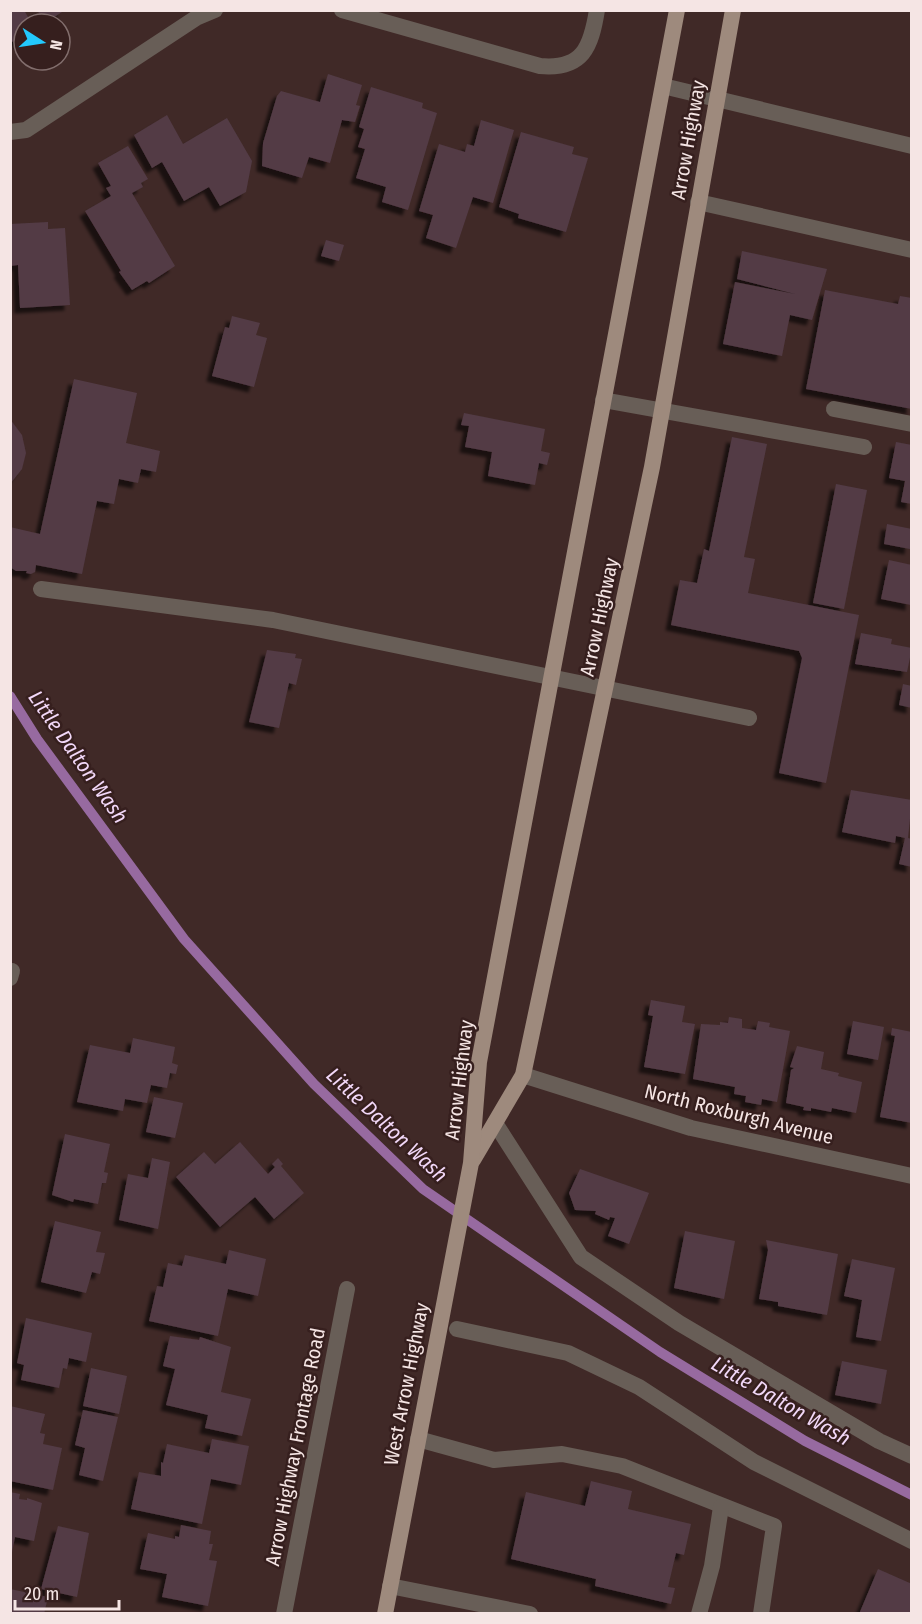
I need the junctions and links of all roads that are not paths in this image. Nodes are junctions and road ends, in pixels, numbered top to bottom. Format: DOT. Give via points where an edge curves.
graph roads {
  1 [pos="215,10"];
  2 [pos="342,10"];
  3 [pos="597,10"];
  4 [pos="677,10"];
  5 [pos="733,10"];
  6 [pos="663,86"];
  7 [pos="716,99"];
  8 [pos="10,132"];
  9 [pos="912,146"];
  10 [pos="698,202"];
  11 [pos="912,250"];
  12 [pos="603,400"];
  13 [pos="662,409"];
  14 [pos="834,409"];
  15 [pos="912,424"];
  16 [pos="864,447"];
  17 [pos="40,589"];
  18 [pos="552,677"];
  19 [pos="605,689"];
  20 [pos="749,718"];
  21 [pos="523,1075"];
  22 [pos="495,1123"];
  23 [pos="471,1163"];
  24 [pos="912,1176"];
  25 [pos="347,1290"];
  26 [pos="457,1329"];
  27 [pos="418,1439"];
  28 [pos="912,1456"];
  29 [pos="721,1507"];
  30 [pos="912,1540"];
  31 [pos="390,1586"];
  32 [pos="284,1614"];
  33 [pos="385,1614"];
  34 [pos="530,1614"];
  35 [pos="699,1614"];
  36 [pos="761,1614"];
  1 -- 8 [label="street" via="196,18 26,130"];
  2 -- 3 [label="street" via="557,68 576,60 592,41"];
  4 -- 6 [label="main road, Arrow Highway"];
  5 -- 7 [label="main road, Arrow Highway"];
  6 -- 7 [label="street"];
  6 -- 12 [label="main road, Arrow Highway"];
  7 -- 9 [label="street"];
  7 -- 10 [label="main road, Arrow Highway"];
  10 -- 11 [label="street"];
  10 -- 13 [label="main road, Arrow Highway"];
  12 -- 13 [label="street"];
  12 -- 18 [label="main road, Arrow Highway"];
  13 -- 16 [label="street"];
  13 -- 19 [label="main road, Arrow Highway"];
  14 -- 15 [label="street"];
  17 -- 18 [label="street" via="273,620"];
  18 -- 19 [label="street"];
  18 -- 23 [label="main road, Arrow Highway" via="479,1062"];
  19 -- 20 [label="street"];
  19 -- 21 [label="main road, Arrow Highway"];
  21 -- 22 [label="main road, Arrow Highway"];
  21 -- 24 [label="street, North Roxburgh Avenue" via="691,1128"];
  22 -- 23 [label="main road, Arrow Highway"];
  22 -- 28 [label="street" via="581,1257 679,1323 879,1441"];
  23 -- 27 [label="main road, West Arrow Highway"];
  25 -- 32 [label="street, Arrow Highway Frontage Road"];
  26 -- 30 [label="street" via="568,1353 639,1387 754,1462"];
  27 -- 29 [label="street" via="494,1461 562,1454 622,1466"];
  27 -- 31 [label="main road, West Arrow Highway"];
  29 -- 35 [label="street" via="712,1566"];
  29 -- 36 [label="street" via="774,1526"];
  31 -- 33 [label="main road, West Arrow Highway"];
  31 -- 34 [label="street"];
}
